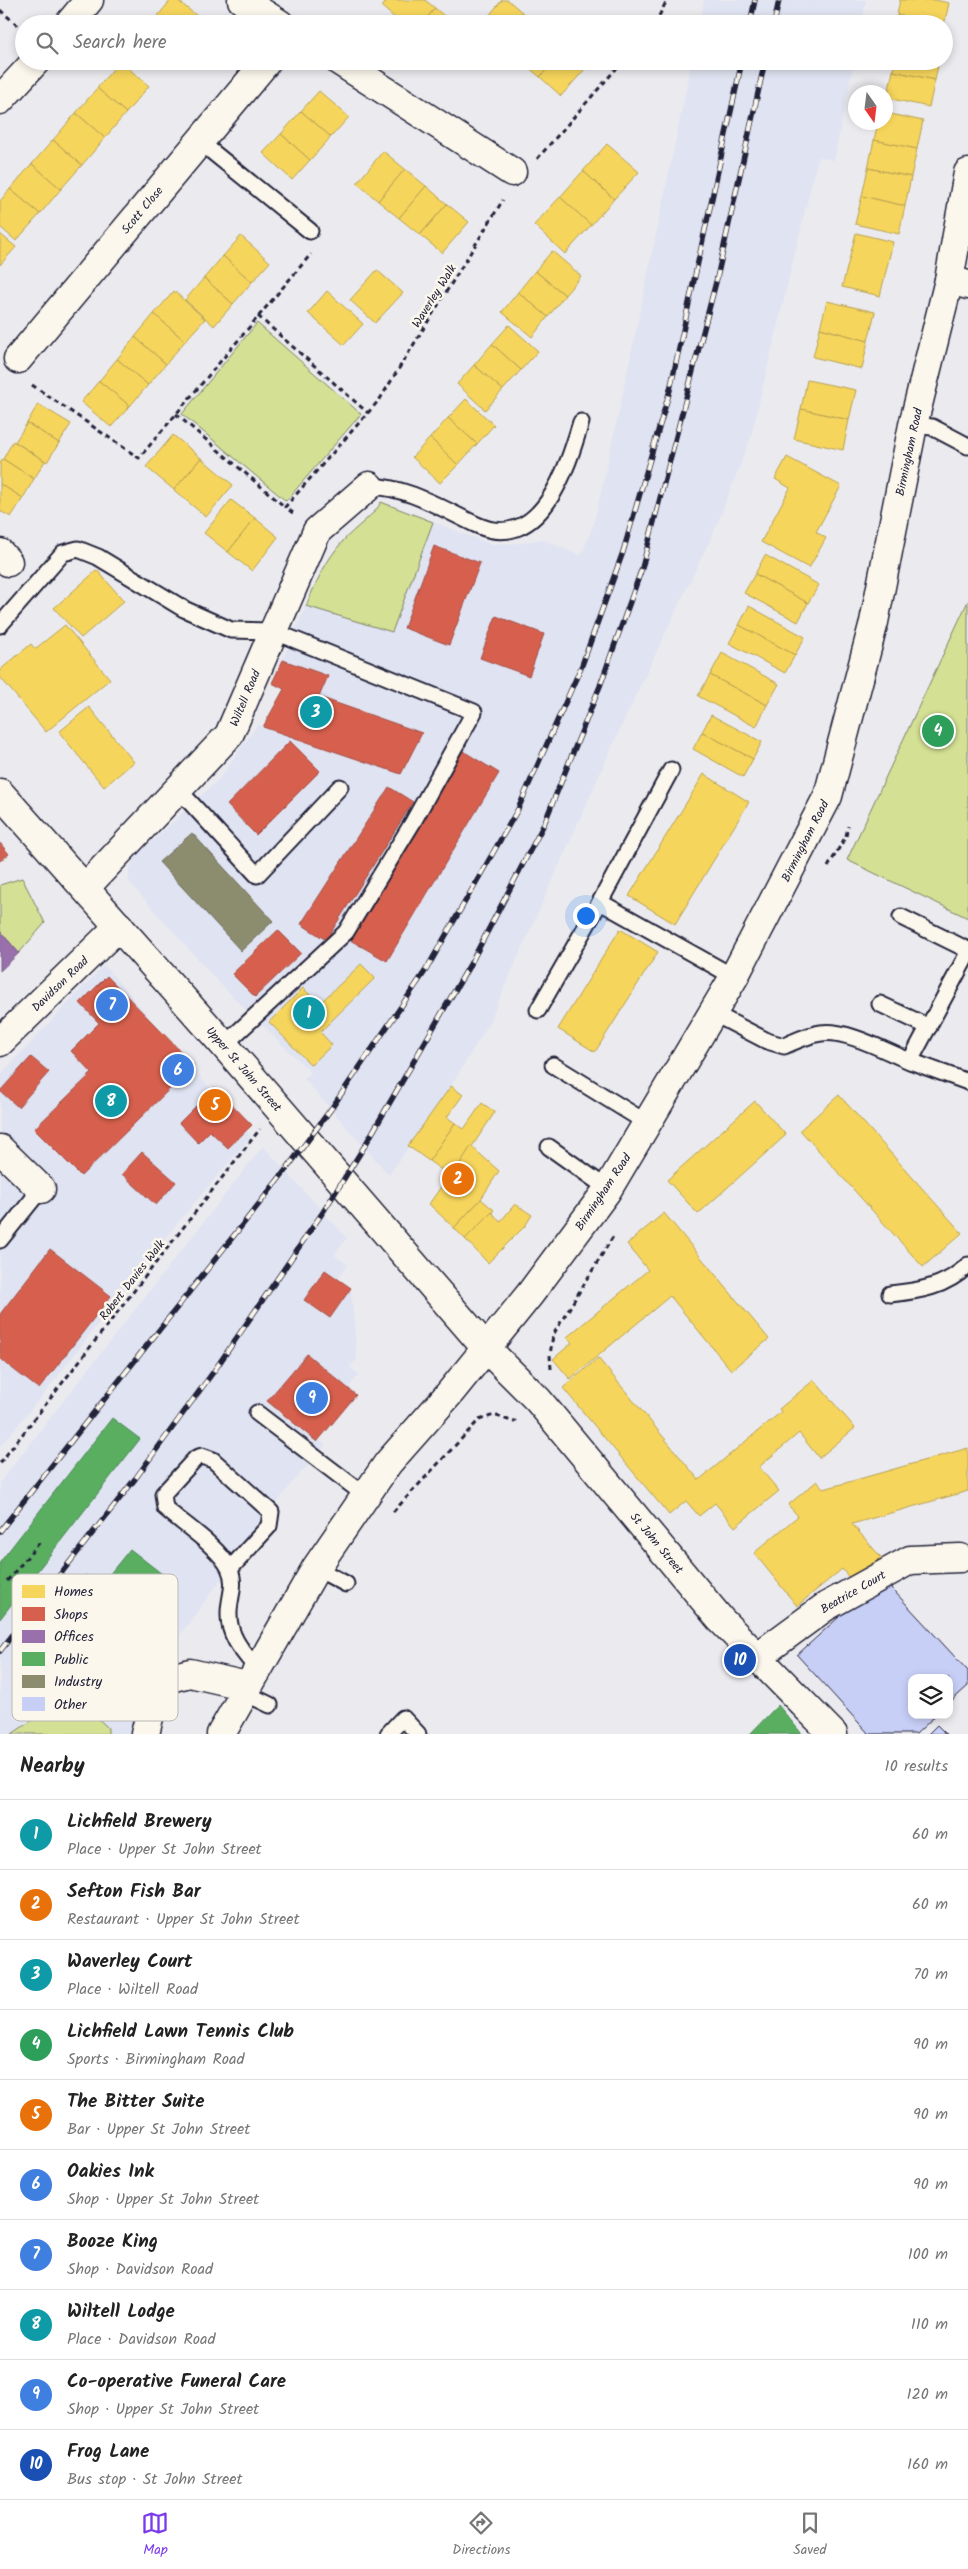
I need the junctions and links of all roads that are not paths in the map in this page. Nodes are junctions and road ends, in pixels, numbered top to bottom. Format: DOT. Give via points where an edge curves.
graph roads {
  1 [pos="89,0"];
  2 [pos="242,0"];
  3 [pos="76,15"];
  4 [pos="266,15"];
  5 [pos="28,70"];
  6 [pos="258,70"];
  7 [pos="353,70"];
  8 [pos="0,100"];
  9 [pos="199,141"];
  10 [pos="968,173"];
  11 [pos="519,176"];
  12 [pos="310,232"];
  13 [pos="959,282"];
  14 [pos="18,359"];
  15 [pos="581,422"];
  16 [pos="913,425"];
  17 [pos="968,446"];
  18 [pos="370,486"];
  19 [pos="0,625"];
  20 [pos="273,631"];
  21 [pos="671,770"];
  22 [pos="340,787"];
  23 [pos="178,789"];
  24 [pos="0,793"];
  25 [pos="85,888"];
  26 [pos="600,902"];
  27 [pos="901,917"];
  28 [pos="119,926"];
  29 [pos="968,951"];
  30 [pos="734,977"];
  31 [pos="880,1004"];
  32 [pos="538,1010"];
  33 [pos="713,1013"];
  34 [pos="929,1027"];
  35 [pos="0,1042"];
  36 [pos="224,1045"];
  37 [pos="910,1061"];
  38 [pos="553,1065"];
  39 [pos="968,1082"];
  40 [pos="647,1123"];
  41 [pos="549,1147"];
  42 [pos="0,1149"];
  43 [pos="41,1189"];
  44 [pos="608,1189"];
  45 [pos="0,1240"];
  46 [pos="968,1265"];
  47 [pos="890,1294"];
  48 [pos="486,1348"];
  49 [pos="257,1413"];
  50 [pos="366,1496"];
  51 [pos="960,1558"];
  52 [pos="316,1568"];
  53 [pos="230,1569"];
  54 [pos="346,1584"];
  55 [pos="757,1657"];
  56 [pos="178,1676"];
  57 [pos="249,1683"];
  58 [pos="270,1705"];
  59 [pos="148,1721"];
  60 [pos="145,1734"];
  61 [pos="221,1734"];
  62 [pos="388,1734"];
  63 [pos="418,1734"];
  64 [pos="833,1734"];
  1 -- 3 [label="street"];
  2 -- 4 [label="street"];
  5 -- 8 [label="street"];
  6 -- 9 [label="street, Scott Close"];
  7 -- 11 [label="street"];
  9 -- 12 [label="lane"];
  9 -- 14 [label="street, Scott Close"];
  10 -- 13 [label="street, Birmingham Road"];
  13 -- 16 [label="street, Birmingham Road"];
  15 -- 18 [label="lane" via="563,478 552,498 528,521 512,529 490,530 406,492"];
  16 -- 17 [label="lane" via="932,427"];
  16 -- 30 [label="street, Birmingham Road" via="874,622 828,796"];
  18 -- 20 [label="street, Wiltell Road" via="317,531"];
  19 -- 20 [label="lane" via="63,552 78,549 98,557 184,610 231,630"];
  20 -- 23 [label="street, Wiltell Road" via="229,735"];
  20 -- 36 [label="lane" via="474,712 413,822 346,932"];
  21 -- 26 [label="lane"];
  22 -- 23 [label="lane" via="257,875"];
  23 -- 25 [label="street, Wiltell Road"];
  24 -- 25 [label="street, Upper St John Street"];
  25 -- 28 [label="street, Upper St John Street"];
  26 -- 30 [label="lane"];
  26 -- 32 [label="lane"];
  27 -- 29 [label="lane"];
  28 -- 35 [label="street, Davidson Road"];
  28 -- 36 [label="street, Upper St John Street"];
  29 -- 34 [label="lane"];
  30 -- 33 [label="street, Birmingham Road"];
  31 -- 34 [label="lane"];
  33 -- 37 [label="lane" via="767,1041 784,1046 822,1033 840,1033"];
  33 -- 40 [label="street, Birmingham Road"];
  34 -- 37 [label="lane"];
  36 -- 48 [label="street, Upper St John Street"];
  37 -- 39 [label="lane"];
  38 -- 40 [label="lane"];
  40 -- 44 [label="street, Birmingham Road"];
  41 -- 44 [label="lane"];
  42 -- 43 [label="street"];
  43 -- 45 [label="lane"];
  44 -- 48 [label="street, Birmingham Road"];
  46 -- 47 [label="lane" via="942,1285"];
  48 -- 50 [label="street, Birmingham Road" via="388,1463"];
  48 -- 55 [label="street, St John Street" via="538,1400 720,1619"];
  49 -- 50 [label="lane"];
  50 -- 52 [label="street, Birmingham Road"];
  51 -- 55 [label="street, Beatrice Court" via="910,1560 825,1607"];
  52 -- 54 [label="lane"];
  52 -- 57 [label="street, Birmingham Road"];
  53 -- 53 [label="lane" via="222,1557 165,1508 162,1499 162,1494 196,1458 202,1456 213,1460 271,1512 269,1526"];
  53 -- 57 [label="lane" via="234,1587 229,1612 230,1628"];
  55 -- 64 [label="street, St John Street"];
  56 -- 57 [label="street" via="190,1673"];
  57 -- 58 [label="lane"];
  57 -- 61 [label="street, Birmingham Road"];
  59 -- 60 [label="street"];
  62 -- 63 [label="lane" via="403,1718"];
}
